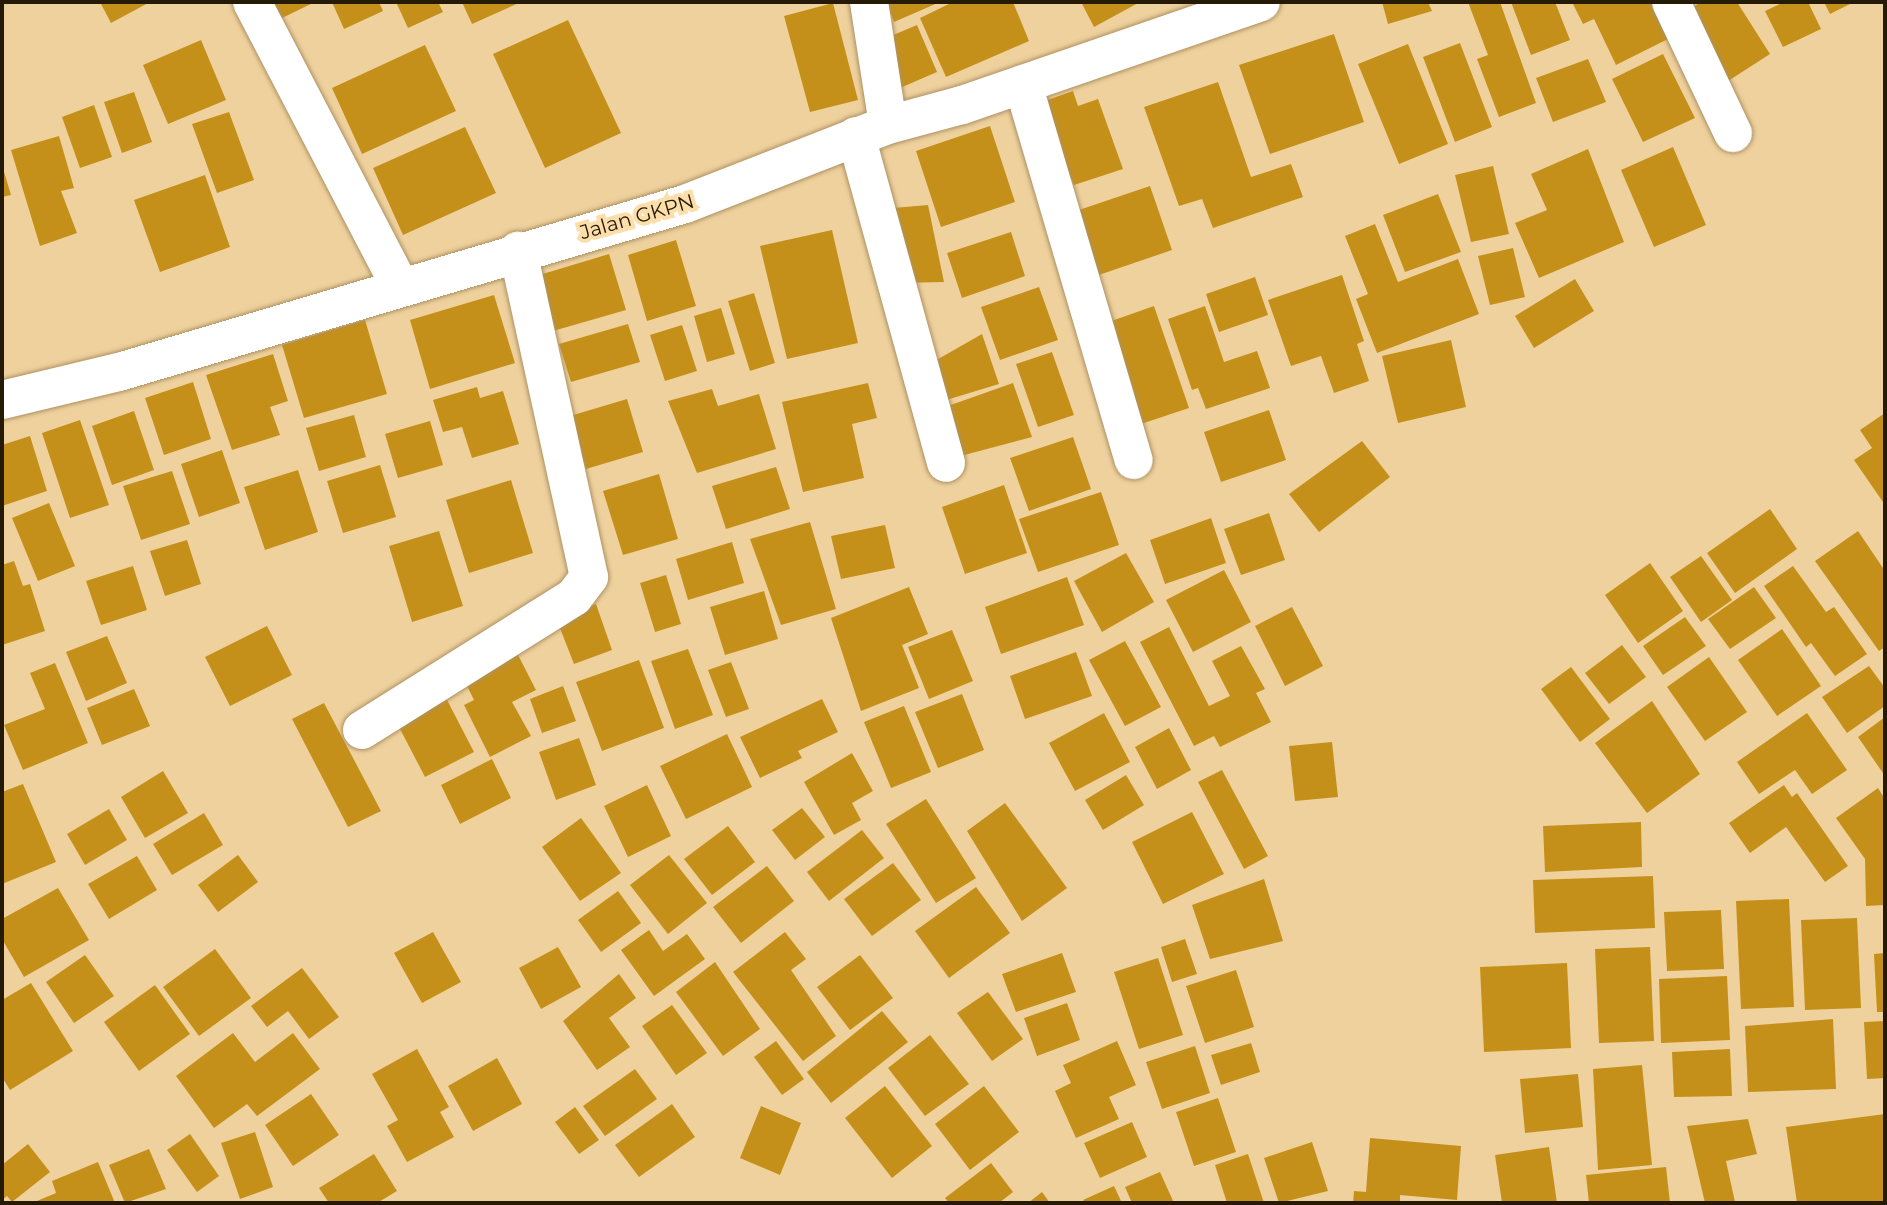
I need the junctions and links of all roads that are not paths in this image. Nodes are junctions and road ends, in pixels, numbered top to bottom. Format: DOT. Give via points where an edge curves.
graph roads {
  1 [pos="252,2"];
  2 [pos="869,2"];
  3 [pos="1261,2"];
  4 [pos="1671,2"];
  5 [pos="1187,14"];
  6 [pos="1023,84"];
  7 [pos="872,130"];
  8 [pos="1733,133"];
  9 [pos="518,251"];
  10 [pos="400,286"];
  11 [pos="2,400"];
  12 [pos="1134,460"];
  13 [pos="946,463"];
  14 [pos="362,730"];
  1 -- 10 [label="street"];
  2 -- 7 [label="street"];
  3 -- 5 [label="street, Jalan GKPN"];
  4 -- 8 [label="street"];
  5 -- 6 [label="street, Jalan GKPN"];
  6 -- 7 [label="street, Jalan GKPN"];
  6 -- 12 [label="street"];
  7 -- 9 [label="street, Jalan GKPN" via="685,204"];
  7 -- 13 [label="street"];
  9 -- 10 [label="street, Jalan GKPN"];
  9 -- 14 [label="street" via="589,577 574,597"];
  10 -- 11 [label="street, Jalan GKPN" via="119,372"];
}
